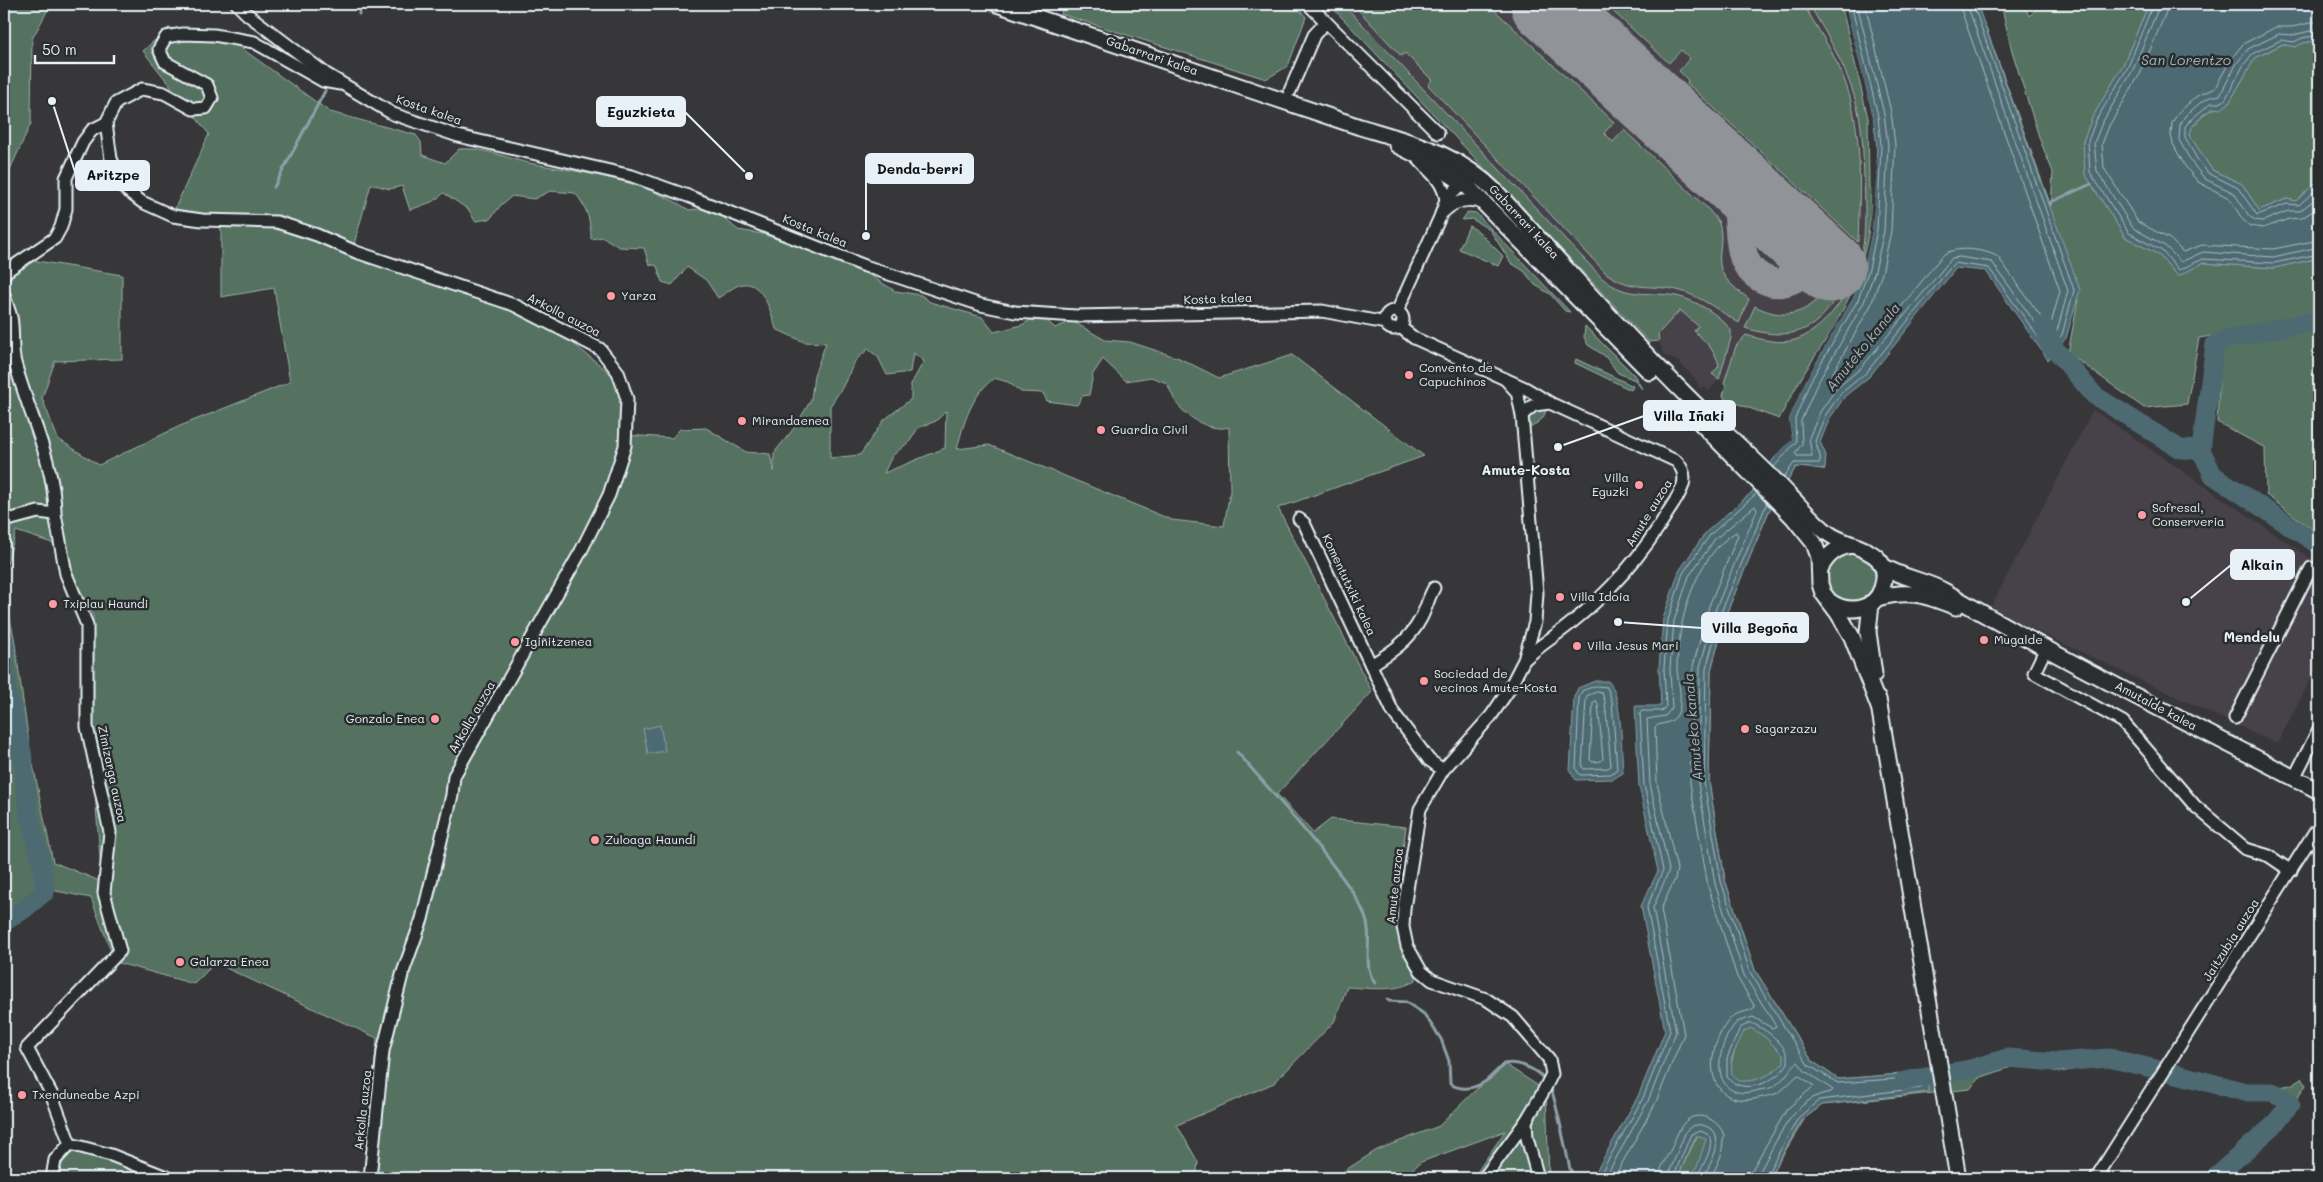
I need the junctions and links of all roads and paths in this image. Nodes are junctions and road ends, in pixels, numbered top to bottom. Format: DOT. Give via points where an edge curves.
graph roads {
  1 [pos="237,4"];
  2 [pos="999,4"];
  3 [pos="1308,4"];
  4 [pos="1325,23"];
  5 [pos="340,84"];
  6 [pos="1290,91"];
  7 [pos="106,123"];
  8 [pos="1360,127"];
  9 [pos="1438,133"];
  10 [pos="1415,154"];
  11 [pos="1465,184"];
  12 [pos="1446,200"];
  13 [pos="1486,205"];
  14 [pos="1508,205"];
  15 [pos="1442,213"];
  16 [pos="4,276"];
  17 [pos="4,295"];
  18 [pos="1397,312"];
  19 [pos="1386,323"];
  20 [pos="1400,326"];
  21 [pos="1521,390"];
  22 [pos="1550,403"];
  23 [pos="1522,415"];
  24 [pos="1751,464"];
  25 [pos="1797,513"];
  26 [pos="55,514"];
  27 [pos="1299,519"];
  28 [pos="4,521"];
  29 [pos="1855,545"];
  30 [pos="1881,564"];
  31 [pos="1820,569"];
  32 [pos="2319,573"];
  33 [pos="1434,588"];
  34 [pos="1874,600"];
  35 [pos="1829,601"];
  36 [pos="1993,620"];
  37 [pos="1535,622"];
  38 [pos="1554,636"];
  39 [pos="2046,648"];
  40 [pos="1524,660"];
  41 [pos="1371,665"];
  42 [pos="1879,707"];
  43 [pos="2235,718"];
  44 [pos="2319,729"];
  45 [pos="1443,770"];
  46 [pos="2294,778"];
  47 [pos="2319,791"];
  48 [pos="2319,829"];
  49 [pos="2291,871"];
  50 [pos="1526,1122"];
  51 [pos="70,1144"];
  52 [pos="52,1178"];
  53 [pos="169,1178"];
  54 [pos="370,1178"];
  55 [pos="1484,1178"];
  56 [pos="1538,1178"];
  57 [pos="1958,1178"];
  58 [pos="2096,1178"];
  1 -- 5 [label="street"];
  2 -- 8 [label="main road, Gabarrari kalea"];
  3 -- 4 [label="street"];
  4 -- 6 [label="street" via="1314,35"];
  4 -- 9 [label="street"];
  5 -- 7 [label="street" via="323,81 254,42 214,34 183,34 166,38 159,49 165,62 207,85 212,98 206,108 193,109 164,93 142,89 116,103"];
  5 -- 19 [label="street, Kosta kalea" via="393,114 426,126 632,176 866,266 981,305 1016,312 1076,316 1322,311"];
  7 -- 16 [label="street" via="92,130 83,142 66,178 66,209 55,238 26,256"];
  7 -- 54 [label="street, Arkolla auzoa" via="111,159 124,189 142,202 172,216 277,222 514,305 600,350 618,372 627,399 625,446 610,495 454,776 422,919 402,975 383,1051"];
  8 -- 10 [label="main road, Gabarrari kalea"];
  8 -- 14 [label="main road, Gabarrari kalea" via="1421,145 1457,161 1486,182"];
  10 -- 11 [label="main road, Gabarrari kalea"];
  10 -- 12 [label="street" via="1440,180"];
  11 -- 12 [label="street" via="1456,188"];
  11 -- 13 [label="main road, Gabarrari kalea"];
  11 -- 14 [label="street" via="1479,185"];
  12 -- 15 [label="street"];
  13 -- 15 [label="street" via="1462,200"];
  13 -- 24 [label="main road, Gabarrari kalea"];
  14 -- 24 [label="main road, Gabarrari kalea"];
  15 -- 18 [label="street"];
  17 -- 26 [label="street, Zimizarga auzoa" via="25,400 48,462 55,495"];
  18 -- 19 [label="street" via="1389,313"];
  18 -- 20 [label="street" via="1403,318"];
  19 -- 20 [label="street" via="1392,329"];
  20 -- 21 [label="street, Amute auzoa" via="1414,338 1505,379"];
  21 -- 22 [label="street, Amute auzoa"];
  21 -- 23 [label="street, Amute auzoa"];
  22 -- 23 [label="street" via="1534,405"];
  22 -- 38 [label="street, Amute auzoa" via="1676,461 1684,474 1684,484 1678,496 1633,565 1608,592"];
  23 -- 37 [label="street, Amute auzoa" via="1537,593"];
  24 -- 25 [label="main road"];
  25 -- 29 [label="main road" via="1846,543"];
  25 -- 31 [label="main road" via="1814,543"];
  26 -- 28 [label="street" via="38,512"];
  26 -- 51 [label="street, Zimizarga auzoa" via="66,574 87,626 87,727 110,832 104,893 120,951 27,1048 51,1093"];
  27 -- 41 [label="street, Komentutxiki kalea" via="1304,523"];
  29 -- 30 [label="main road" via="1870,551"];
  29 -- 31 [label="main road" via="1834,551"];
  30 -- 34 [label="main road" via="1884,578"];
  30 -- 36 [label="main road, Amutalde kalea" via="1901,576 1940,589"];
  31 -- 35 [label="main road" via="1820,584"];
  32 -- 43 [label="street" via="2311,568"];
  33 -- 41 [label="street" via="1412,632 1392,652"];
  34 -- 35 [label="main road" via="1852,610 1837,607"];
  34 -- 36 [label="main road, Amutalde kalea" via="1898,593 1918,594"];
  34 -- 42 [label="main road" via="1868,632"];
  35 -- 42 [label="main road" via="1852,637"];
  36 -- 39 [label="main road, Amutalde kalea"];
  37 -- 38 [label="street" via="1538,631"];
  37 -- 40 [label="street, Amute auzoa"];
  38 -- 40 [label="street, Amute auzoa"];
  39 -- 46 [label="main road, Amutalde kalea"];
  39 -- 49 [label="street" via="2034,673 2123,722 2195,806 2246,849 2269,856"];
  40 -- 45 [label="street, Amute auzoa" via="1490,716"];
  41 -- 45 [label="street, Komentutxiki kalea" via="1393,712 1429,760"];
  42 -- 57 [label="main road"];
  44 -- 46 [label="street"];
  45 -- 50 [label="street, Amute auzoa" via="1420,809 1402,927 1407,946 1421,972 1432,980 1486,999 1513,1017 1549,1059 1552,1074"];
  46 -- 47 [label="main road, Amutalde kalea"];
  48 -- 49 [label="street, Jaitzubia auzoa"];
  49 -- 58 [label="street, Jaitzubia auzoa"];
  50 -- 55 [label="street"];
  50 -- 56 [label="street"];
  51 -- 52 [label="street" via="55,1160"];
  51 -- 53 [label="street" via="110,1155"];
}
